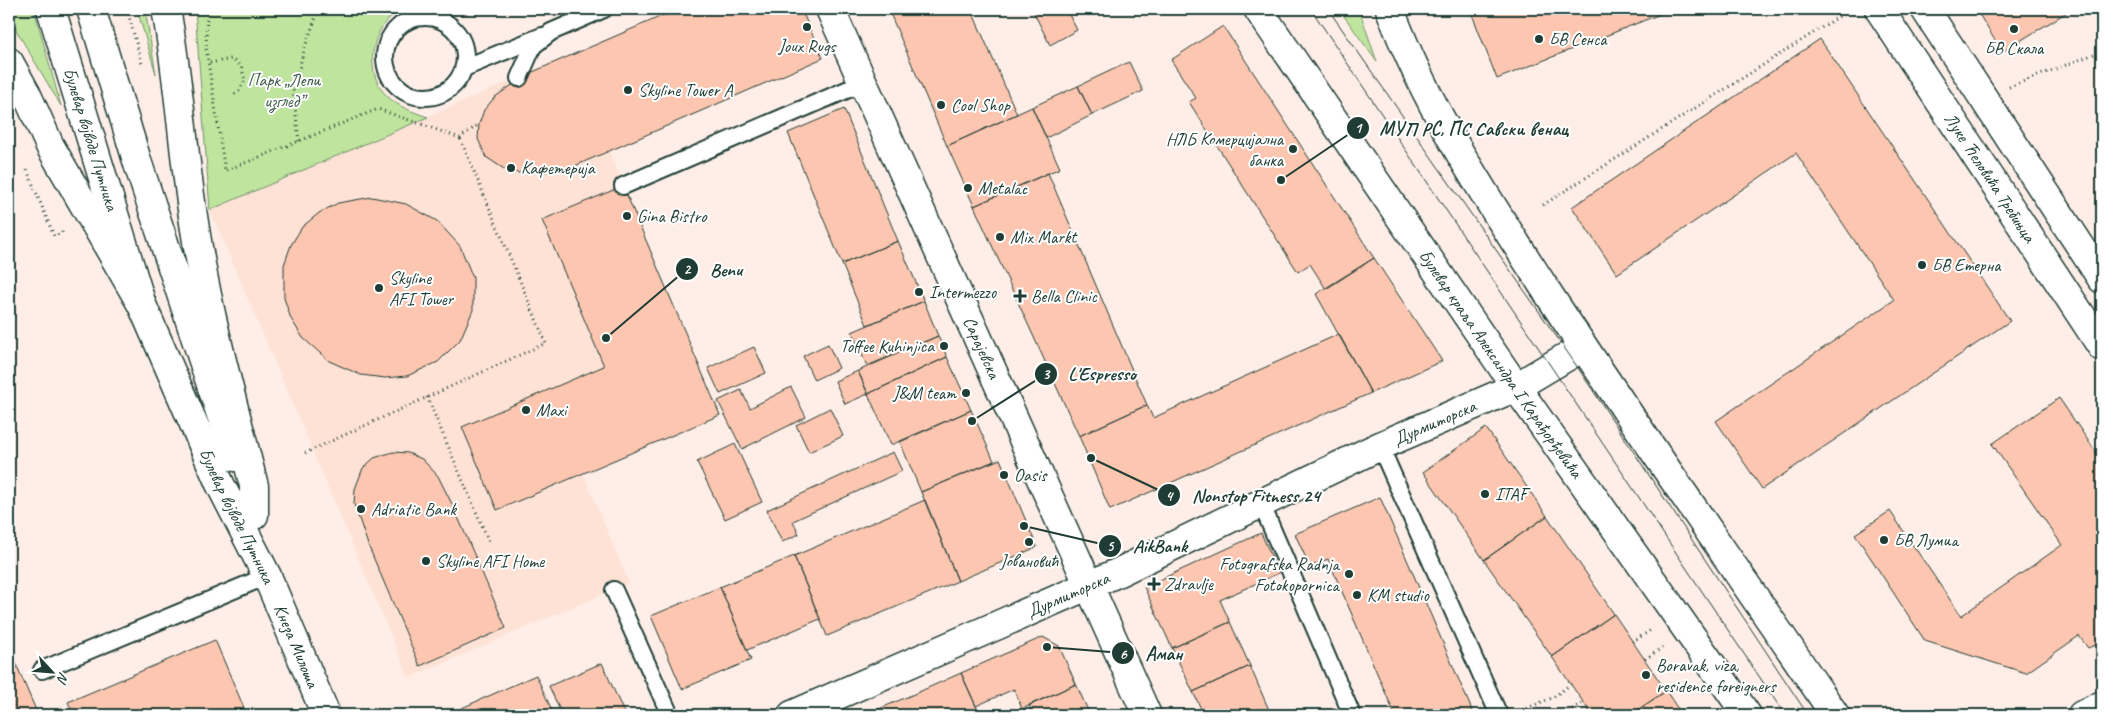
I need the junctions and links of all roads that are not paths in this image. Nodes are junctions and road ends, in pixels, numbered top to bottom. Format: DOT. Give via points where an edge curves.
graph roads {
  1 [pos="50,9"];
  2 [pos="91,9"];
  3 [pos="166,9"];
  4 [pos="172,9"];
  5 [pos="604,9"];
  6 [pos="830,9"];
  7 [pos="1258,9"];
  8 [pos="1390,9"];
  9 [pos="1879,9"];
  10 [pos="1925,9"];
  11 [pos="551,32"];
  12 [pos="174,48"];
  13 [pos="9,62"];
  14 [pos="464,68"];
  15 [pos="519,78"];
  16 [pos="865,82"];
  17 [pos="623,186"];
  18 [pos="2102,279"];
  19 [pos="142,305"];
  20 [pos="1583,347"];
  21 [pos="2102,347"];
  22 [pos="1516,387"];
  23 [pos="1380,446"];
  24 [pos="1261,503"];
  25 [pos="254,515"];
  26 [pos="267,576"];
  27 [pos="1088,585"];
  28 [pos="614,590"];
  29 [pos="42,670"];
  30 [pos="2102,705"];
  31 [pos="326,715"];
  32 [pos="670,715"];
  33 [pos="792,715"];
  34 [pos="1147,715"];
  35 [pos="1352,715"];
  36 [pos="1499,715"];
  37 [pos="1747,715"];
  38 [pos="1835,715"];
  39 [pos="2082,715"];
  1 -- 19 [label="main road, Булевар војводе Путника"];
  2 -- 25 [label="main road, Булевар војводе Путника" via="138,164"];
  3 -- 12 [label="main road"];
  4 -- 12 [label="main road"];
  5 -- 11 [label="lane"];
  6 -- 16 [label="main road, Сарајевска"];
  7 -- 22 [label="main road, Булевар краља Александра I Карађорђевића"];
  8 -- 20 [label="main road" via="1423,87 1508,231"];
  9 -- 21 [label="main road, Луке Ћеловића Требињца"];
  10 -- 18 [label="main road"];
  11 -- 14 [label="lane"];
  11 -- 15 [label="lane" via="533,46"];
  12 -- 25 [label="main road" via="196,235 211,312 254,486"];
  13 -- 19 [label="main road" via="50,146"];
  14 -- 14 [label="lane" via="449,90 424,98 411,95 391,78 386,60 388,40 396,30 413,19 433,18 445,22 463,42"];
  16 -- 17 [label="lane"];
  16 -- 27 [label="main road, Сарајевска"];
  19 -- 26 [label="main road, Булевар војводе Путника" via="220,484"];
  20 -- 22 [label="main road, Дурмиторска"];
  20 -- 38 [label="main road"];
  22 -- 23 [label="main road, Дурмиторска"];
  22 -- 37 [label="main road, Булевар краља Александра I Карађорђевића"];
  23 -- 24 [label="main road, Дурмиторска"];
  23 -- 36 [label="lane"];
  24 -- 27 [label="main road, Дурмиторска"];
  24 -- 35 [label="lane"];
  25 -- 26 [label="main road, Булевар војводе Путника"];
  26 -- 29 [label="lane"];
  26 -- 31 [label="main road, Кнеза Милоша"];
  27 -- 33 [label="main road, Дурмиторска"];
  27 -- 34 [label="main road, Сарајевска"];
  28 -- 32 [label="lane"];
  30 -- 39 [label="main road"];
}
